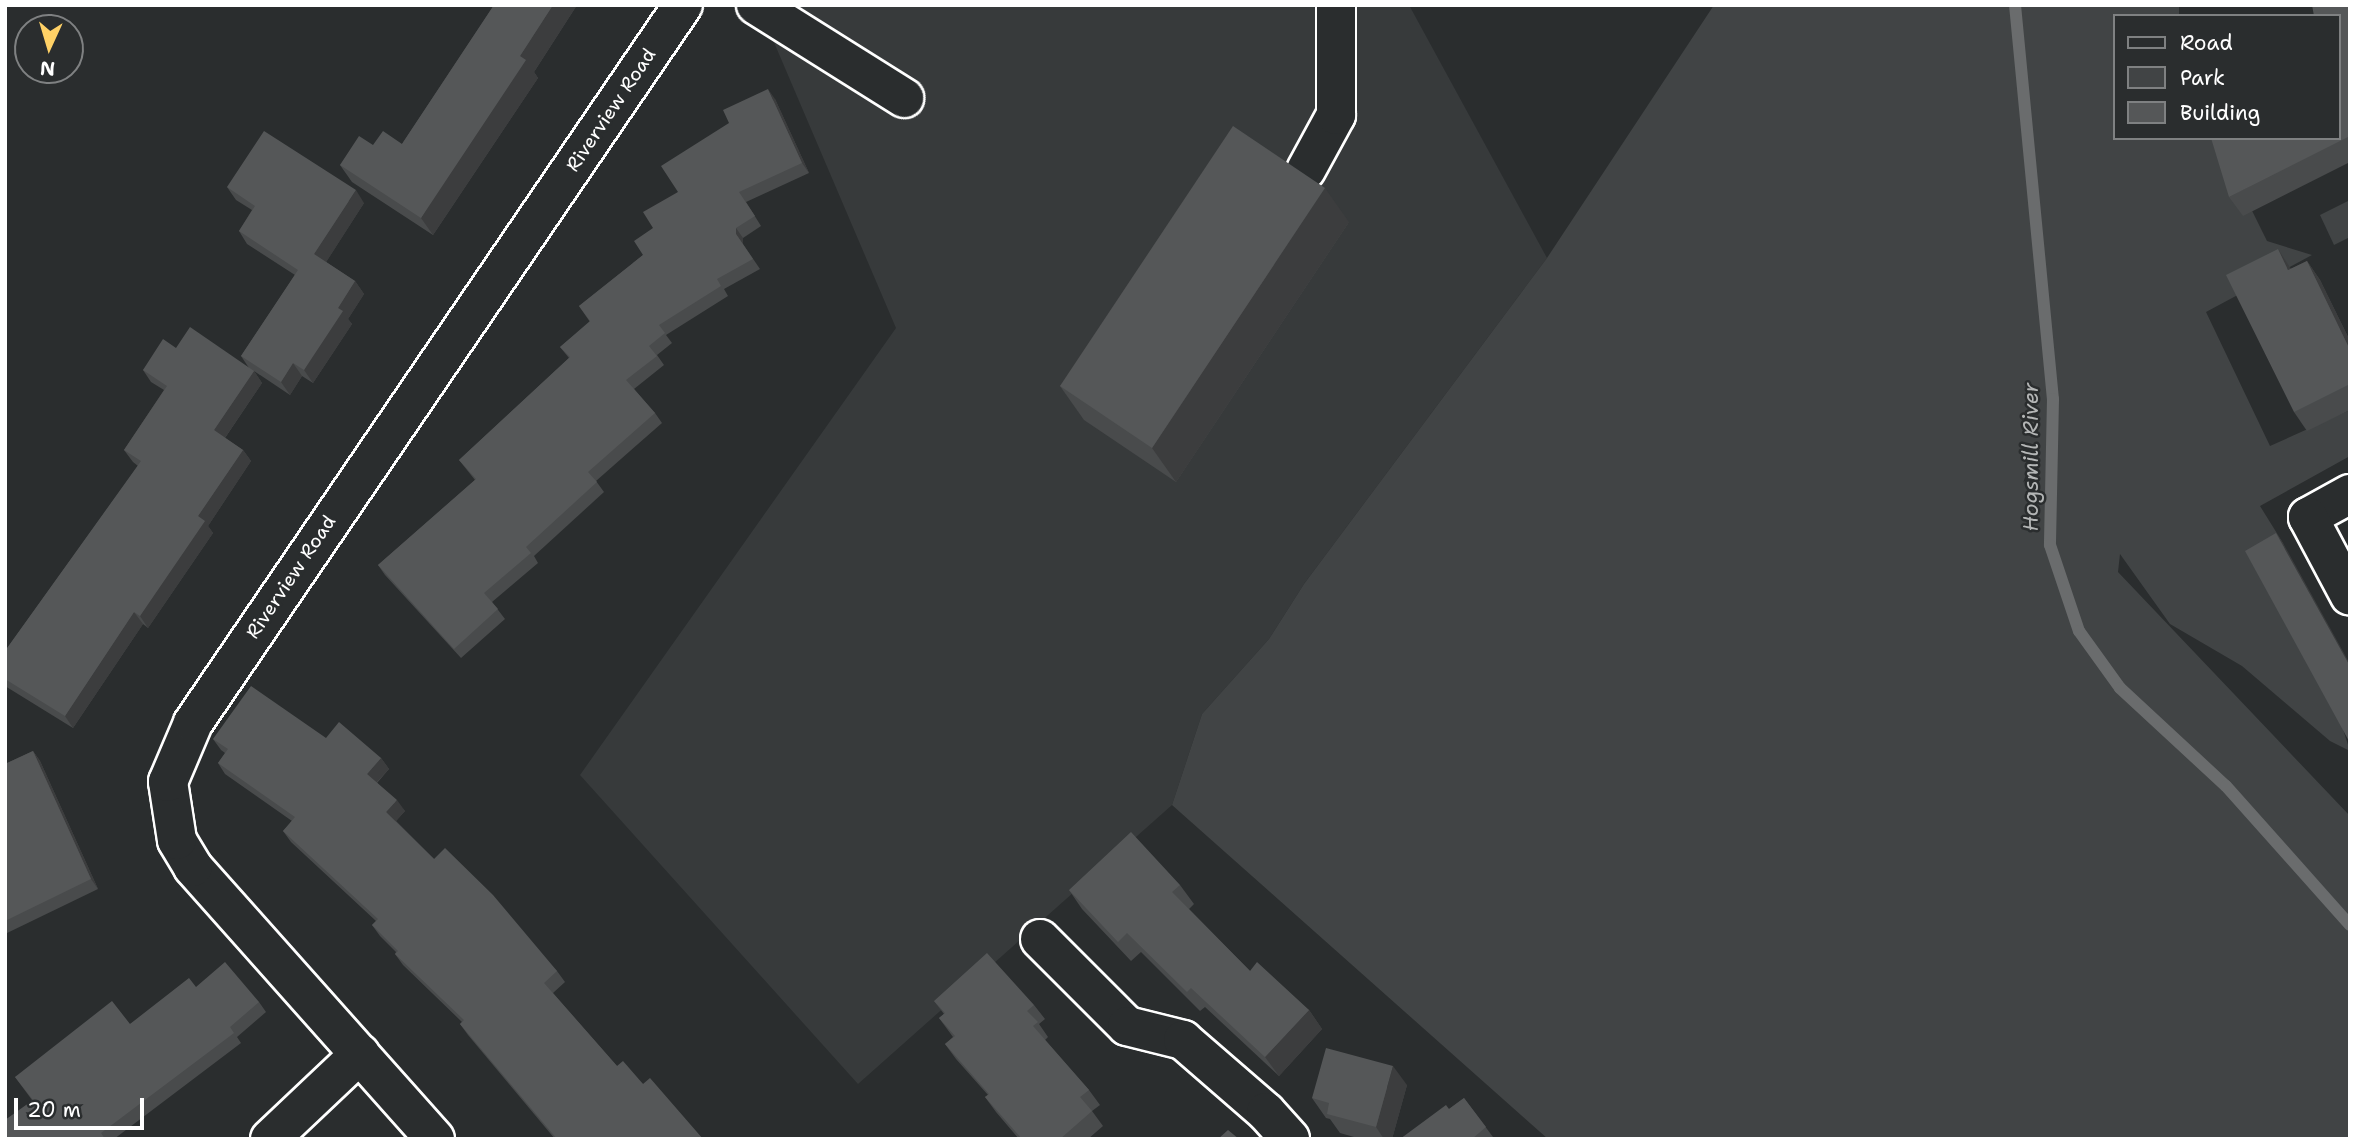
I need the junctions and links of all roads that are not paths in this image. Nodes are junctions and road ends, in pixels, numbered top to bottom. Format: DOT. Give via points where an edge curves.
graph roads {
  1 [pos="683,5"];
  2 [pos="756,5"];
  3 [pos="1336,5"];
  4 [pos="904,98"];
  5 [pos="1306,170"];
  6 [pos="2350,494"];
  7 [pos="2350,596"];
  8 [pos="1040,939"];
  9 [pos="360,1054"];
  10 [pos="270,1139"];
  11 [pos="435,1139"];
  12 [pos="1290,1139"];
  1 -- 9 [label="street, Riverview Road" via="193,723 168,782 177,841 193,867"];
  2 -- 4 [label="street"];
  3 -- 5 [label="street" via="1336,115"];
  6 -- 7 [label="street" via="2308,517"];
  8 -- 12 [label="street" via="1127,1026 1183,1040 1266,1112"];
  9 -- 10 [label="street"];
  9 -- 11 [label="street, Riverview Road"];
}
